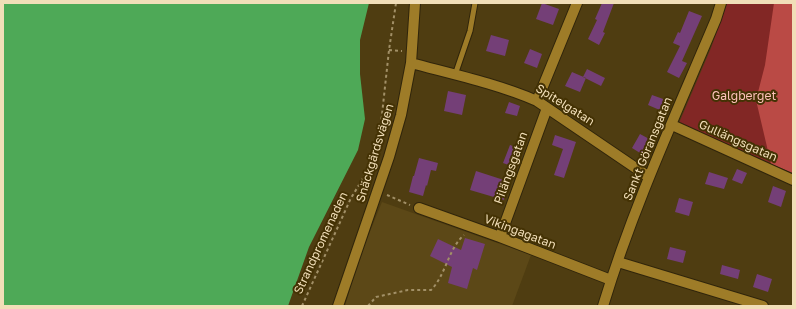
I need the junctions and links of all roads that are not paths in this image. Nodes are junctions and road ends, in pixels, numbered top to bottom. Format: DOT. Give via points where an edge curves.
graph roads {
  1 [pos="415,3"];
  2 [pos="475,3"];
  3 [pos="578,3"];
  4 [pos="721,3"];
  5 [pos="411,63"];
  6 [pos="455,75"];
  7 [pos="537,101"];
  8 [pos="547,108"];
  9 [pos="672,126"];
  10 [pos="649,177"];
  11 [pos="793,180"];
  12 [pos="419,208"];
  13 [pos="500,237"];
  14 [pos="618,262"];
  15 [pos="611,280"];
  16 [pos="338,306"];
  17 [pos="604,306"];
  18 [pos="763,306"];
  1 -- 5 [label="street, Snäckgärdsvägen"];
  2 -- 6 [label="lane" via="470,31"];
  3 -- 7 [label="street"];
  4 -- 9 [label="street, Sankt Göransgatan"];
  5 -- 6 [label="street, Spitelgatan"];
  5 -- 16 [label="street, Snäckgärdsvägen" via="401,115 378,192"];
  6 -- 7 [label="street, Spitelgatan"];
  7 -- 8 [label="street, Spitelgatan"];
  8 -- 10 [label="street, Spitelgatan"];
  8 -- 13 [label="street, Pilängsgatan"];
  9 -- 10 [label="street, Sankt Göransgatan"];
  9 -- 11 [label="street, Gullängsgatan"];
  10 -- 14 [label="street, Sankt Göransgatan"];
  12 -- 13 [label="street, Vikingagatan"];
  13 -- 15 [label="street, Vikingagatan"];
  14 -- 15 [label="street, Sankt Göransgatan"];
  14 -- 18 [label="street"];
  15 -- 17 [label="street, Sankt Göransgatan"];
}
